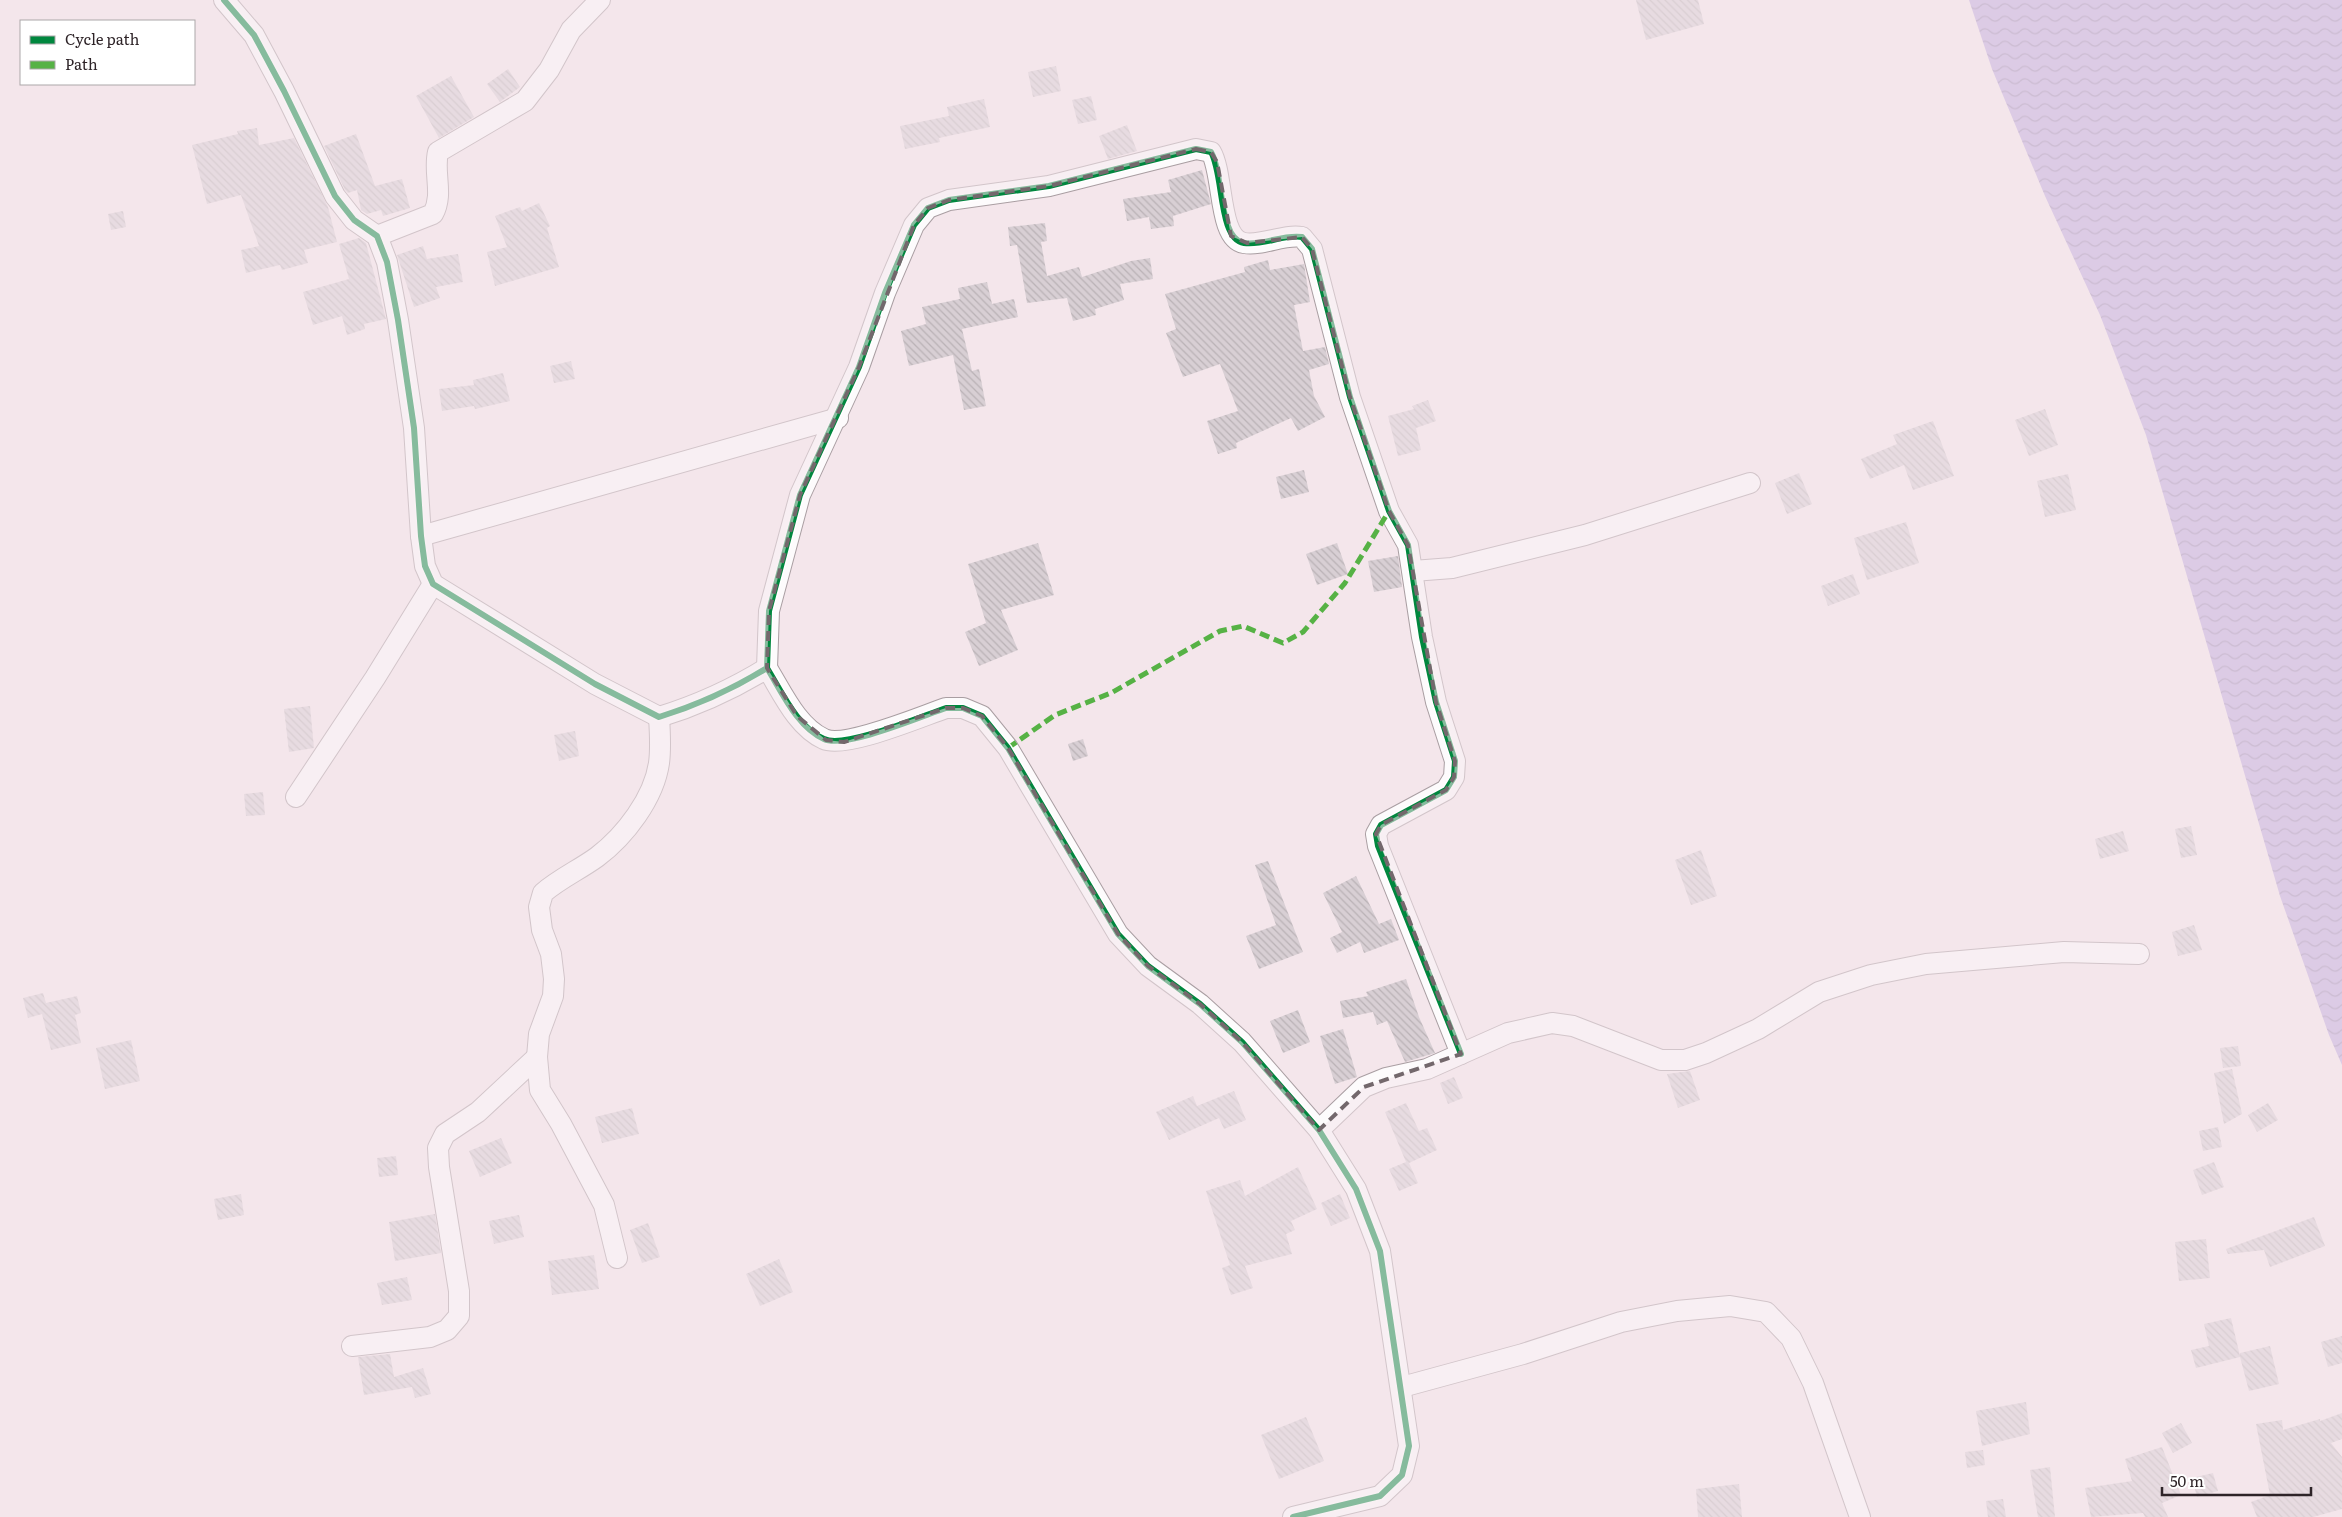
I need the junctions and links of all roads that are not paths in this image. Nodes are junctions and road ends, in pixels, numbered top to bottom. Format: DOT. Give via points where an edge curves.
graph roads {
  1 [pos="224,0"];
  2 [pos="600,0"];
  3 [pos="376,236"];
  4 [pos="838,418"];
  5 [pos="1750,483"];
  6 [pos="421,536"];
  7 [pos="1413,571"];
  8 [pos="433,584"];
  9 [pos="768,668"];
  10 [pos="659,717"];
  11 [pos="296,797"];
  12 [pos="2139,954"];
  13 [pos="1461,1054"];
  14 [pos="537,1057"];
  15 [pos="1319,1130"];
  16 [pos="617,1258"];
  17 [pos="352,1346"];
  18 [pos="1402,1386"];
  19 [pos="1293,1517"];
  20 [pos="1860,1517"];
  1 -- 3 [label="street" via="254,35 335,196 354,220"];
  2 -- 3 [label="street" via="571,30 549,70 525,101 438,152 439,190 437,206 432,214"];
  3 -- 6 [label="street" via="387,262 398,320 414,428"];
  4 -- 6 [label="street"];
  4 -- 7 [label="street" via="914,225 928,208 949,200 1049,186 1196,149 1204,150 1211,152 1217,162 1226,224 1231,236 1247,244 1293,235 1302,237 1312,249 1350,398 1389,511 1408,545"];
  4 -- 9 [label="street" via="800,495 770,611"];
  5 -- 7 [label="street" via="1585,535 1452,568"];
  6 -- 8 [label="street" via="425,566"];
  7 -- 13 [label="street" via="1422,637 1436,702 1455,761 1454,777 1446,790 1381,825 1376,834"];
  8 -- 10 [label="street" via="596,684"];
  8 -- 11 [label="street"];
  9 -- 10 [label="street" via="695,706"];
  9 -- 15 [label="street" via="797,716 826,740 844,742 946,708 963,708 982,716 1008,748 1118,934 1148,966 1200,1004 1242,1042"];
  10 -- 14 [label="street" via="659,764 652,787 635,817 597,857 543,893 539,907 554,979 553,996 539,1034"];
  12 -- 13 [label="street" via="2064,952 1926,964 1847,981 1819,992 1758,1029 1685,1060 1661,1060 1573,1026 1552,1023 1508,1033"];
  13 -- 15 [label="street" via="1427,1069 1386,1078 1364,1087"];
  14 -- 16 [label="street" via="540,1090 604,1205"];
  14 -- 17 [label="street" via="478,1112 445,1134 438,1148 459,1291 459,1316 447,1330 430,1337"];
  15 -- 18 [label="street" via="1356,1189 1380,1251"];
  18 -- 19 [label="street" via="1409,1446 1402,1475 1380,1496"];
  18 -- 20 [label="street" via="1523,1354 1621,1322 1677,1311 1730,1306 1766,1312 1791,1338 1813,1383"];
}
